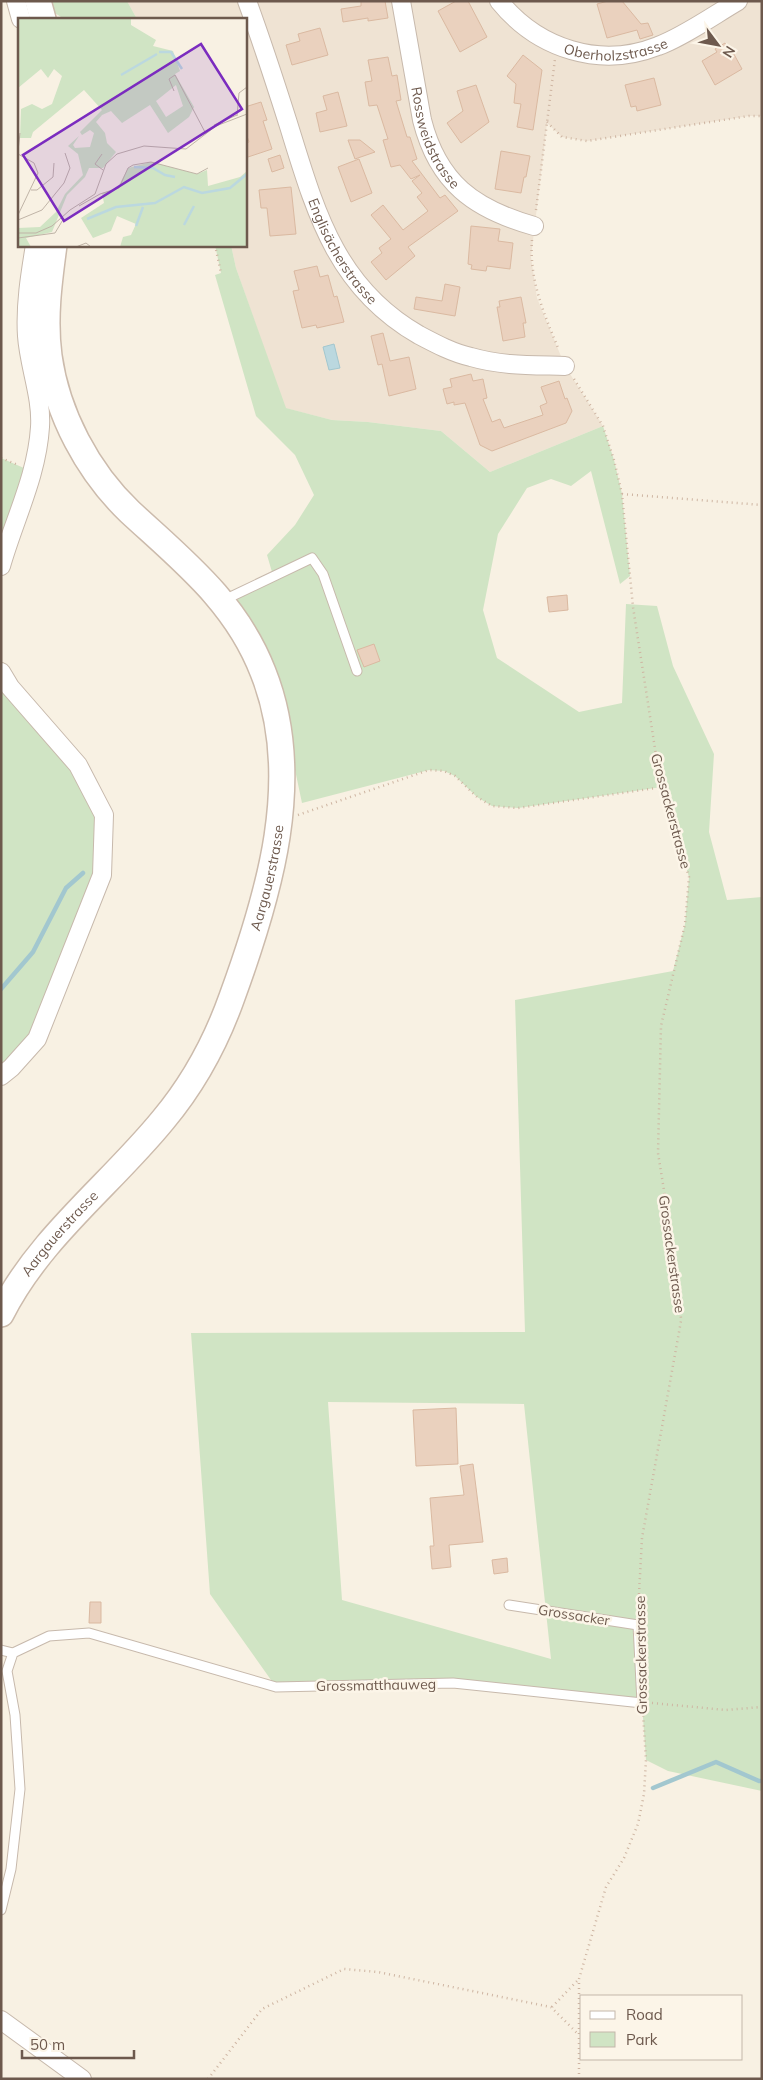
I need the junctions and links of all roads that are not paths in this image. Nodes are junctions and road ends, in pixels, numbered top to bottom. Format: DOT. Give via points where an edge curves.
graph roads {
  1 [pos="16,1"];
  2 [pos="38,1"];
  3 [pos="247,1"];
  4 [pos="401,1"];
  5 [pos="499,1"];
  6 [pos="738,1"];
  7 [pos="22,18"];
  8 [pos="43,18"];
  9 [pos="534,226"];
  10 [pos="35,246"];
  11 [pos="54,246"];
  12 [pos="565,366"];
  13 [pos="1,566"];
  14 [pos="222,601"];
  15 [pos="357,671"];
  16 [pos="1,672"];
  17 [pos="1,1076"];
  18 [pos="1,1314"];
  19 [pos="509,1604"];
  20 [pos="638,1625"];
  21 [pos="1,1650"];
  22 [pos="13,1653"];
  23 [pos="642,1702"];
  24 [pos="1,1910"];
  25 [pos="1,2020"];
  26 [pos="82,2079"];
  1 -- 7 [label="street"];
  2 -- 8 [label="main road"];
  3 -- 12 [label="street, Englisächerstrasse" via="316,208 337,253 371,300 416,333 439,346 470,357 520,365"];
  4 -- 9 [label="street, Rossweidstrasse" via="422,120 438,160 452,182 472,200 505,218"];
  5 -- 6 [label="street, Oberholzstrasse" via="512,17 557,46 603,57 660,46"];
  10 -- 13 [label="street" via="28,288 27,336 40,415 38,446 33,472"];
  11 -- 14 [label="main road, Aargauerstrasse" via="47,310 49,356 60,400 72,430 87,458 112,492"];
  14 -- 15 [label="lane" via="312,558 323,574"];
  14 -- 18 [label="main road, Aargauerstrasse" via="254,651 269,687 281,756 279,822 254,934 231,999 193,1081 162,1122 28,1270"];
  16 -- 17 [label="street" via="10,688 78,765 104,815 102,875 37,1039"];
  19 -- 20 [label="lane, Grossacker"];
  20 -- 23 [label="lane, Grossackerstrasse"];
  21 -- 22 [label="lane"];
  22 -- 23 [label="lane, Grossmatthauweg" via="49,1636 88,1633 276,1687 453,1683"];
  22 -- 24 [label="lane" via="7,1671 15,1715 20,1789 11,1869"];
  25 -- 26 [label="street"];
}
